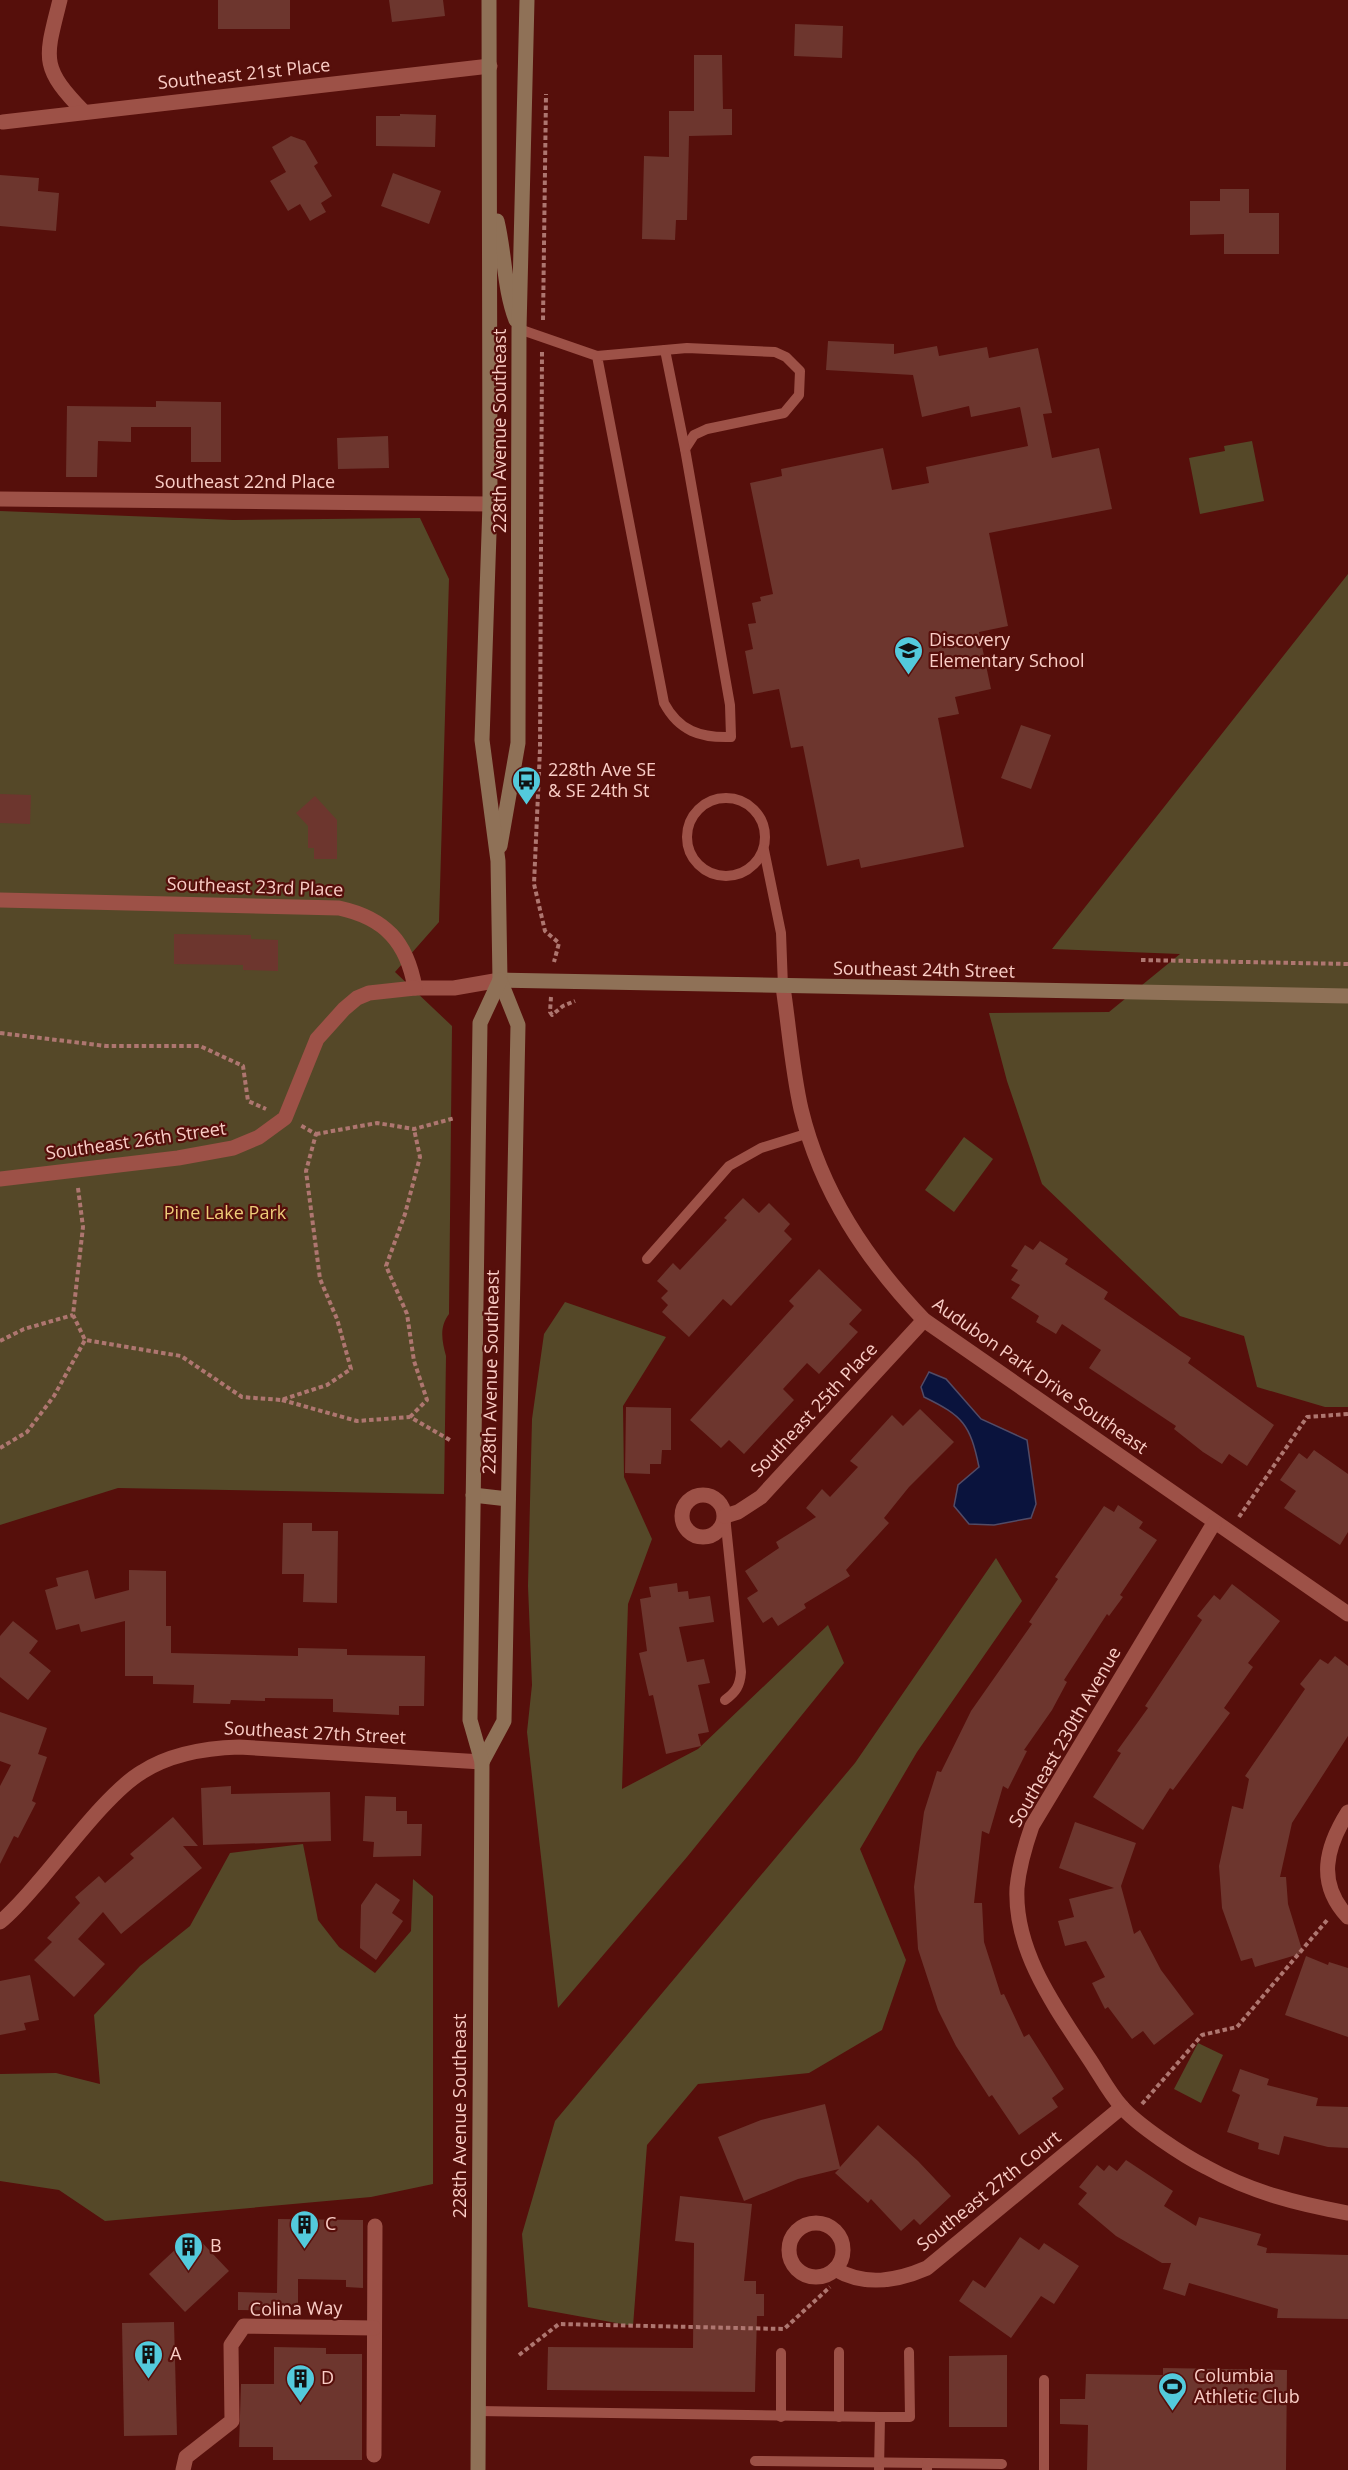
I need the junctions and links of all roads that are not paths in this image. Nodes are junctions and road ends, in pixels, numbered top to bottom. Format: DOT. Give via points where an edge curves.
graph roads {
  1 [pos="60,0"];
  2 [pos="489,0"];
  3 [pos="527,0"];
  4 [pos="490,66"];
  5 [pos="84,112"];
  6 [pos="3,122"];
  7 [pos="491,194"];
  8 [pos="519,329"];
  9 [pos="665,350"];
  10 [pos="597,356"];
  11 [pos="685,449"];
  12 [pos="0,500"];
  13 [pos="490,504"];
  14 [pos="764,850"];
  15 [pos="498,861"];
  16 [pos="0,900"];
  17 [pos="500,980"];
  18 [pos="783,987"];
  19 [pos="415,988"];
  20 [pos="1348,996"];
  21 [pos="809,1133"];
  22 [pos="0,1179"];
  23 [pos="647,1259"];
  24 [pos="924,1320"];
  25 [pos="473,1495"];
  26 [pos="508,1499"];
  27 [pos="725,1516"];
  28 [pos="1214,1522"];
  29 [pos="1348,1614"];
  30 [pos="725,1700"];
  31 [pos="482,1762"];
  32 [pos="1348,1812"];
  33 [pos="1343,1912"];
  34 [pos="0,1922"];
  35 [pos="1127,2111"];
  36 [pos="1348,2213"];
  37 [pos="375,2226"];
  38 [pos="839,2271"];
  39 [pos="374,2328"];
  40 [pos="839,2352"];
  41 [pos="909,2352"];
  42 [pos="781,2353"];
  43 [pos="1044,2380"];
  44 [pos="478,2411"];
  45 [pos="781,2417"];
  46 [pos="839,2417"];
  47 [pos="880,2417"];
  48 [pos="374,2455"];
  49 [pos="755,2461"];
  50 [pos="1002,2464"];
  51 [pos="879,2466"];
  52 [pos="927,2467"];
  53 [pos="183,2470"];
  54 [pos="478,2470"];
  55 [pos="1044,2470"];
  1 -- 5 [label="street" via="48,59 63,90"];
  2 -- 4 [label="main road, 228th Avenue Southeast"];
  3 -- 8 [label="main road, 228th Avenue Southeast"];
  4 -- 5 [label="street, Southeast 21st Place"];
  4 -- 7 [label="main road, 228th Avenue Southeast"];
  5 -- 6 [label="street, Southeast 21st Place"];
  7 -- 8 [label="main road" via="505,256 508,300"];
  7 -- 13 [label="main road, 228th Avenue Southeast"];
  8 -- 10 [label="lane"];
  8 -- 15 [label="main road, 228th Avenue Southeast" via="518,743"];
  9 -- 10 [label="lane"];
  9 -- 11 [label="lane"];
  9 -- 11 [label="lane" via="775,352 800,371 799,395 784,412 707,429 694,435"];
  10 -- 11 [label="lane" via="664,704 673,719 690,732 710,738 731,737 730,705"];
  12 -- 13 [label="street, Southeast 22nd Place"];
  13 -- 15 [label="main road, 228th Avenue Southeast" via="482,740"];
  14 -- 14 [label="lane" via="764,825 748,805 737,799 712,801 692,817 687,842 691,855 710,873 722,877 742,873"];
  14 -- 18 [label="lane" via="781,933"];
  15 -- 17 [label="main road, 228th Avenue Southeast"];
  16 -- 19 [label="street, Southeast 23rd Place" via="339,908 373,919 390,933 404,948"];
  17 -- 18 [label="main road, Southeast 24th Street"];
  17 -- 19 [label="street" via="454,988"];
  17 -- 25 [label="main road, 228th Avenue Southeast" via="480,1023"];
  17 -- 26 [label="main road, 228th Avenue Southeast" via="518,1024"];
  18 -- 20 [label="main road, Southeast 24th Street"];
  18 -- 21 [label="street, Audubon Park Drive Southeast" via="794,1071"];
  19 -- 22 [label="street, Southeast 26th Street" via="369,993 344,1009 317,1040 285,1118 260,1137 233,1148"];
  21 -- 23 [label="lane" via="762,1148 729,1166"];
  21 -- 24 [label="street, Audubon Park Drive Southeast" via="834,1197 860,1244 888,1282"];
  24 -- 27 [label="street, Southeast 25th Place" via="761,1497"];
  24 -- 28 [label="street, Audubon Park Drive Southeast"];
  25 -- 26 [label="main road"];
  25 -- 31 [label="main road, 228th Avenue Southeast" via="470,1720"];
  26 -- 31 [label="main road, 228th Avenue Southeast" via="504,1721"];
  27 -- 30 [label="lane" via="741,1672 735,1692"];
  28 -- 29 [label="street, Audubon Park Drive Southeast"];
  28 -- 35 [label="street, Southeast 230th Avenue" via="1032,1826 1022,1852 1017,1889 1029,1955 1056,2009"];
  31 -- 34 [label="street, Southeast 27th Street" via="239,1747 214,1748 162,1762 121,1787"];
  31 -- 44 [label="main road, 228th Avenue Southeast"];
  32 -- 33 [label="street" via="1331,1841 1328,1859 1329,1882"];
  35 -- 36 [label="street" via="1203,2166 1244,2187 1297,2204"];
  35 -- 38 [label="street, Southeast 27th Court" via="927,2268 904,2278 881,2281"];
  37 -- 39 [label="street"];
  39 -- 48 [label="street"];
  39 -- 53 [label="street, Colina Way" via="244,2326 231,2345 231,2421 186,2457"];
  40 -- 46 [label="lane"];
  41 -- 47 [label="lane" via="910,2417"];
  42 -- 45 [label="lane"];
  43 -- 55 [label="lane"];
  44 -- 45 [label="lane"];
  44 -- 54 [label="main road, 228th Avenue Southeast"];
  45 -- 46 [label="lane"];
  46 -- 47 [label="lane"];
  47 -- 51 [label="lane"];
  49 -- 51 [label="lane"];
  50 -- 52 [label="lane"];
  51 -- 52 [label="lane"];
}
